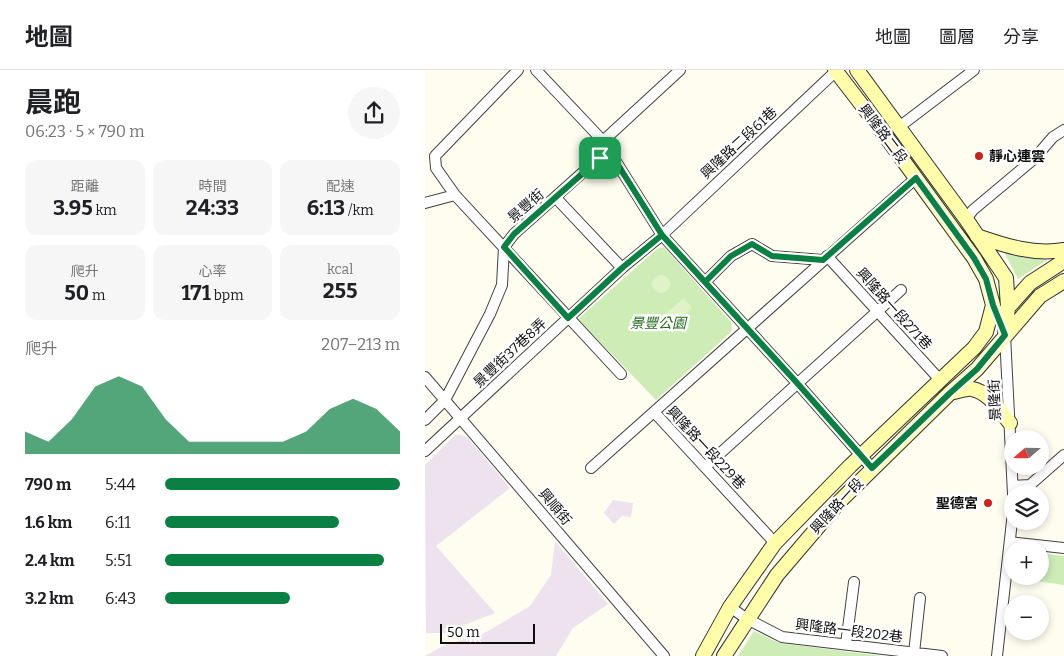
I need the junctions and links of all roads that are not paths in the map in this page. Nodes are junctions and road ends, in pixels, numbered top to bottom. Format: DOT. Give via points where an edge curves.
graph roads {
  1 [pos="518,70"];
  2 [pos="536,70"];
  3 [pos="680,70"];
  4 [pos="857,70"];
  5 [pos="974,70"];
  6 [pos="836,71"];
  7 [pos="899,127"];
  8 [pos="1064,130"];
  9 [pos="603,141"];
  10 [pos="916,178"];
  11 [pos="455,195"];
  12 [pos="556,198"];
  13 [pos="425,203"];
  14 [pos="966,219"];
  15 [pos="948,222"];
  16 [pos="662,235"];
  17 [pos="977,236"];
  18 [pos="504,247"];
  19 [pos="1064,250"];
  20 [pos="825,258"];
  21 [pos="1064,261"];
  22 [pos="622,268"];
  23 [pos="1064,281"];
  24 [pos="705,282"];
  25 [pos="901,290"];
  26 [pos="1008,307"];
  27 [pos="877,311"];
  28 [pos="995,311"];
  29 [pos="568,318"];
  30 [pos="747,328"];
  31 [pos="1005,335"];
  32 [pos="621,374"];
  33 [pos="425,377"];
  34 [pos="941,381"];
  35 [pos="798,384"];
  36 [pos="950,393"];
  37 [pos="445,400"];
  38 [pos="654,412"];
  39 [pos="461,418"];
  40 [pos="425,420"];
  41 [pos="1010,423"];
  42 [pos="425,451"];
  43 [pos="1064,455"];
  44 [pos="861,456"];
  45 [pos="705,467"];
  46 [pos="591,468"];
  47 [pos="872,468"];
  48 [pos="1013,485"];
  49 [pos="1030,485"];
  50 [pos="775,542"];
  51 [pos="1049,546"];
  52 [pos="1064,548"];
  53 [pos="854,582"];
  54 [pos="1004,585"];
  55 [pos="920,598"];
  56 [pos="730,607"];
  57 [pos="747,619"];
  58 [pos="847,644"];
  59 [pos="914,652"];
  60 [pos="664,656"];
  61 [pos="703,656"];
  62 [pos="724,656"];
  63 [pos="943,656"];
  64 [pos="997,656"];
  1 -- 11 [label="street" via="435,156 436,168"];
  2 -- 9 [label="street"];
  3 -- 9 [label="street, 景豐街"];
  4 -- 7 [label="main road, 興隆路二段"];
  5 -- 7 [label="street"];
  6 -- 10 [label="main road, 興隆路二段"];
  6 -- 16 [label="street, 興隆路二段61巷"];
  7 -- 14 [label="main road, 興隆路二段"];
  8 -- 14 [label="street"];
  9 -- 12 [label="street, 景豐街" via="600,158"];
  9 -- 16 [label="street"];
  10 -- 15 [label="main road, 興隆路二段"];
  10 -- 20 [label="street"];
  11 -- 13 [label="street"];
  11 -- 18 [label="street"];
  12 -- 18 [label="street, 景豐街" via="514,234"];
  12 -- 22 [label="street"];
  14 -- 17 [label="main road"];
  15 -- 28 [label="main road, 興隆路一段" via="986,279"];
  16 -- 22 [label="street, 興隆路二段61巷"];
  16 -- 24 [label="street"];
  17 -- 19 [label="main road" via="1021,250 1050,253"];
  17 -- 26 [label="main road" via="1006,278"];
  18 -- 29 [label="street"];
  18 -- 37 [label="street" via="501,285"];
  20 -- 24 [label="street" via="772,256 752,244 731,256"];
  20 -- 27 [label="street, 興隆路一段271巷"];
  20 -- 30 [label="street"];
  21 -- 26 [label="main road" via="1030,283"];
  22 -- 29 [label="street, 景豐街37巷8弄"];
  23 -- 31 [label="main road, 興隆路一段" via="1040,296"];
  24 -- 30 [label="street"];
  25 -- 27 [label="street"];
  26 -- 28 [label="main road"];
  26 -- 31 [label="main road"];
  27 -- 34 [label="street, 興隆路一段271巷"];
  27 -- 35 [label="street"];
  28 -- 31 [label="main road"];
  28 -- 34 [label="main road, 興隆路一段" via="986,332 974,348"];
  29 -- 32 [label="street"];
  29 -- 39 [label="street, 景豐街37巷8弄"];
  30 -- 35 [label="street"];
  30 -- 38 [label="street"];
  31 -- 36 [label="main road, 興隆路一段" via="977,369"];
  31 -- 41 [label="street, 景隆街"];
  33 -- 37 [label="street, 興順街"];
  34 -- 44 [label="main road, 興隆路一段"];
  35 -- 44 [label="street"];
  35 -- 45 [label="street"];
  36 -- 41 [label="main road" via="971,388 981,392"];
  36 -- 47 [label="main road, 興隆路一段"];
  37 -- 39 [label="street, 興順街"];
  37 -- 40 [label="street"];
  38 -- 45 [label="street, 興隆路一段229巷"];
  38 -- 46 [label="street, 興隆路一段229巷"];
  39 -- 42 [label="street"];
  39 -- 60 [label="street, 興順街"];
  41 -- 48 [label="street, 景隆街"];
  43 -- 49 [label="street"];
  44 -- 47 [label="street"];
  44 -- 50 [label="main road, 興隆路一段"];
  45 -- 50 [label="street, 興隆路一段229巷"];
  47 -- 57 [label="main road, 興隆路一段" via="794,554"];
  50 -- 56 [label="main road, 興隆路一段"];
  51 -- 52 [label="street"];
  53 -- 58 [label="street"];
  54 -- 64 [label="street"];
  55 -- 59 [label="street"];
  56 -- 57 [label="street, 興隆路一段202巷"];
  56 -- 61 [label="main road, 興隆路一段"];
  57 -- 58 [label="street, 興隆路一段202巷" via="783,637"];
  57 -- 62 [label="main road, 興隆路一段"];
  58 -- 59 [label="street, 興隆路一段202巷"];
  59 -- 63 [label="street, 興隆路一段202巷"];
}
